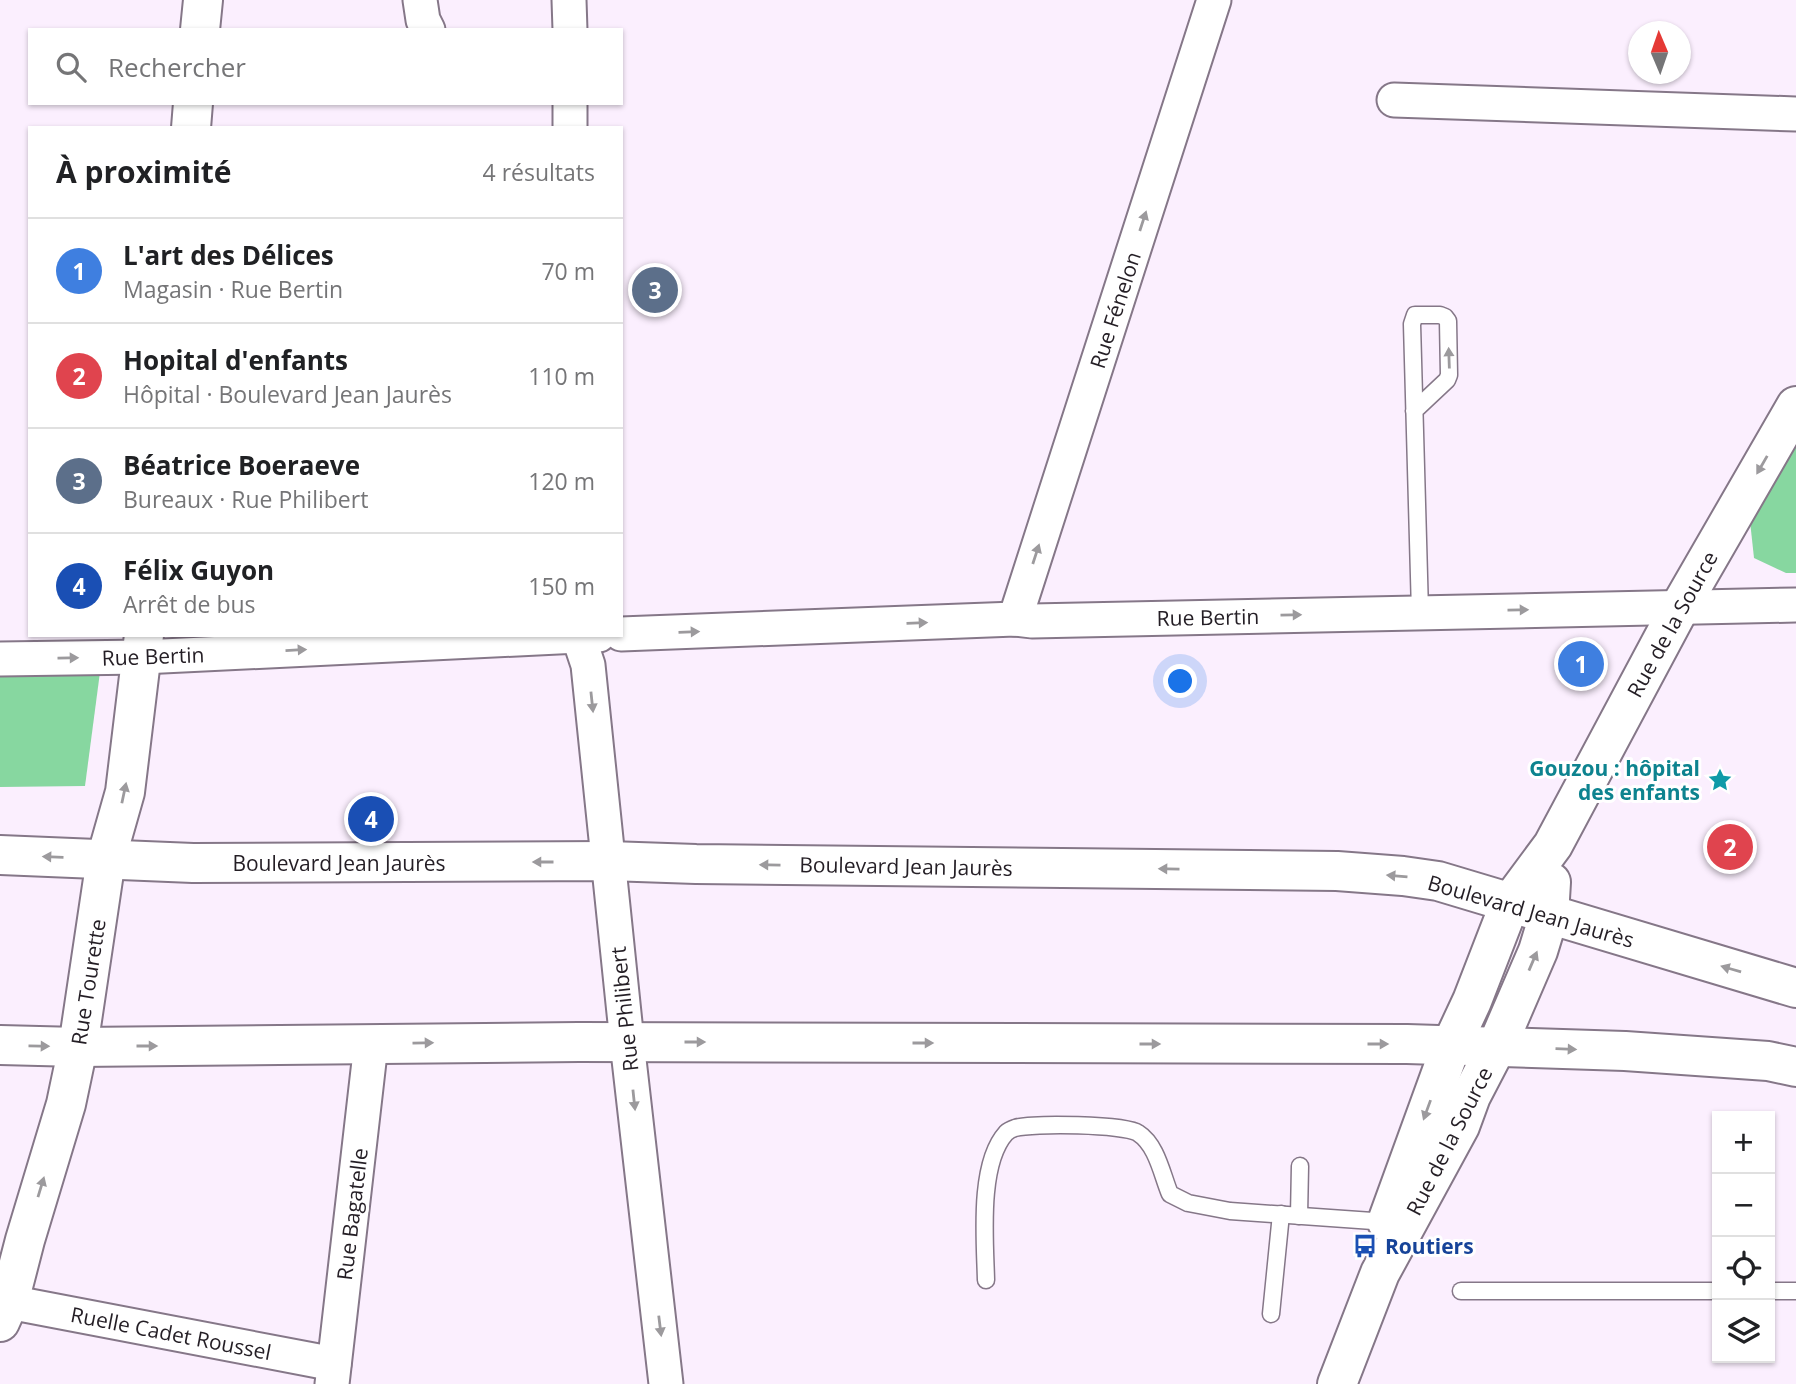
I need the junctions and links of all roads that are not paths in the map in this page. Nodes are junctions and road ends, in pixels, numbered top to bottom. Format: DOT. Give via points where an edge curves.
graph roads {
  1 [pos="203,0"];
  2 [pos="420,0"];
  3 [pos="569,0"];
  4 [pos="1214,0"];
  5 [pos="200,28"];
  6 [pos="427,28"];
  7 [pos="570,28"];
  8 [pos="1394,100"];
  9 [pos="194,105"];
  10 [pos="570,105"];
  11 [pos="1796,114"];
  12 [pos="191,126"];
  13 [pos="570,126"];
  14 [pos="1796,406"];
  15 [pos="1414,411"];
  16 [pos="1796,605"];
  17 [pos="1679,607"];
  18 [pos="1420,612"];
  19 [pos="1015,619"];
  20 [pos="623,634"];
  21 [pos="534,637"];
  22 [pos="578,637"];
  23 [pos="143,646"];
  24 [pos="0,659"];
  25 [pos="1553,845"];
  26 [pos="0,855"];
  27 [pos="106,859"];
  28 [pos="609,862"];
  29 [pos="1510,903"];
  30 [pos="1549,915"];
  31 [pos="1796,988"];
  32 [pos="627,1042"];
  33 [pos="371,1044"];
  34 [pos="0,1045"];
  35 [pos="1451,1046"];
  36 [pos="1497,1046"];
  37 [pos="78,1047"];
  38 [pos="1796,1067"];
  39 [pos="1300,1166"];
  40 [pos="1281,1214"];
  41 [pos="1299,1216"];
  42 [pos="1387,1222"];
  43 [pos="13,1238"];
  44 [pos="1380,1273"];
  45 [pos="986,1280"];
  46 [pos="1461,1291"];
  47 [pos="1712,1291"];
  48 [pos="1775,1291"];
  49 [pos="1796,1291"];
  50 [pos="4,1312"];
  51 [pos="1271,1314"];
  52 [pos="333,1374"];
  53 [pos="666,1384"];
  54 [pos="1337,1384"];
  1 -- 5 [label="main road"];
  2 -- 6 [label="street"];
  3 -- 7 [label="street"];
  19 -- 4 [label="street, Rue Fénelon, one-way"];
  8 -- 11 [label="street"];
  9 -- 12 [label="main road"];
  10 -- 13 [label="street"];
  14 -- 17 [label="main road, Rue de la Source, one-way"];
  15 -- 15 [label="lane, one-way" via="1449,375 1448,321 1440,315 1415,315 1412,319"];
  15 -- 18 [label="lane"];
  16 -- 17 [label="street, Rue Bertin"];
  18 -- 17 [label="street, Rue Bertin, one-way"];
  17 -- 25 [label="main road, Rue de la Source"];
  19 -- 18 [label="street, Rue Bertin, one-way"];
  20 -- 19 [label="street, Rue Bertin, one-way"];
  23 -- 21 [label="street, Rue Bertin, one-way"];
  22 -- 28 [label="street, Rue Philibert, one-way" via="588,665"];
  24 -- 23 [label="street, Rue Bertin, one-way"];
  27 -- 23 [label="main road, Rue Tourette, one-way" via="125,792"];
  25 -- 29 [label="main road, Rue de la Source"];
  25 -- 30 [label="main road, Rue de la Source"];
  27 -- 26 [label="main road, Boulevard Jean Jaurès, one-way"];
  28 -- 27 [label="main road, Boulevard Jean Jaurès, one-way"];
  27 -- 37 [label="main road, Rue Tourette"];
  29 -- 28 [label="main road, Boulevard Jean Jaurès, one-way" via="1438,881 1337,871"];
  28 -- 32 [label="street, Rue Philibert"];
  29 -- 30 [label="main road, Boulevard Jean Jaurès"];
  29 -- 35 [label="main road, Rue de la Source"];
  31 -- 30 [label="main road, Boulevard Jean Jaurès, one-way"];
  36 -- 30 [label="main road, Rue de la Source, one-way"];
  33 -- 32 [label="main road, one-way"];
  32 -- 35 [label="main road, one-way"];
  32 -- 53 [label="street, Rue Philibert, one-way"];
  37 -- 33 [label="main road, one-way"];
  33 -- 52 [label="street, Rue Bagatelle"];
  34 -- 37 [label="main road, one-way"];
  35 -- 36 [label="main road"];
  35 -- 42 [label="main road, Rue de la Source, one-way"];
  36 -- 38 [label="main road, one-way" via="1704,1056"];
  36 -- 44 [label="main road, Rue de la Source" via="1461,1126"];
  43 -- 37 [label="main road, Rue Tourette, one-way" via="66,1104"];
  39 -- 41 [label="lane"];
  40 -- 41 [label="lane"];
  40 -- 45 [label="lane" via="1230,1211 1188,1203 1170,1194 1152,1147 1138,1133 1121,1127 1013,1128 994,1153 987,1179"];
  40 -- 51 [label="lane"];
  41 -- 42 [label="lane"];
  42 -- 44 [label="main road, Rue de la Source"];
  43 -- 50 [label="main road, Rue Tourette"];
  44 -- 54 [label="main road, Rue de la Source"];
  46 -- 47 [label="lane"];
  48 -- 49 [label="lane"];
  50 -- 52 [label="street, Ruelle Cadet Roussel"];
}
